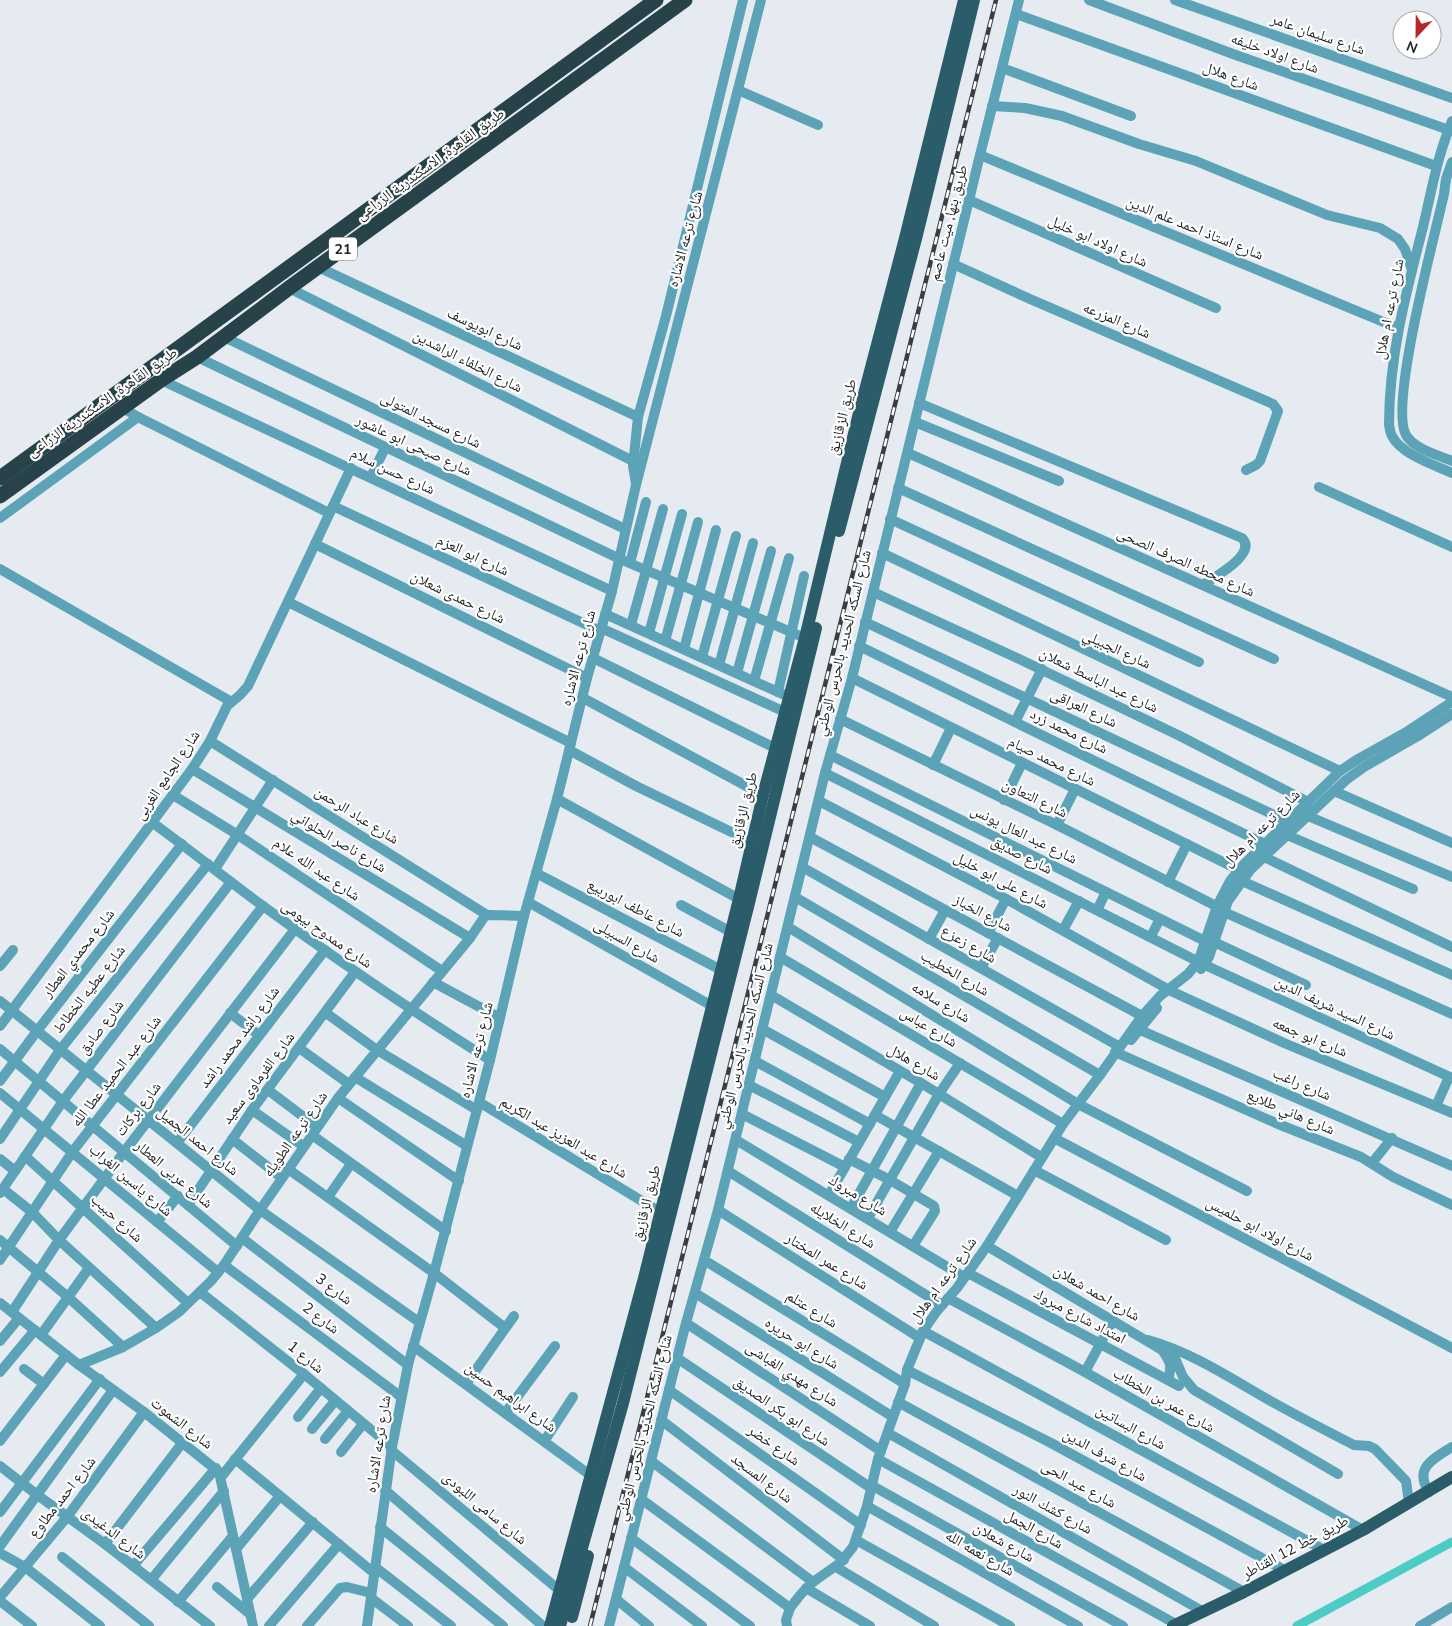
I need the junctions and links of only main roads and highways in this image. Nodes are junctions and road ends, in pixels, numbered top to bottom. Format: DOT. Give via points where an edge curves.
graph roads {
  1 [pos="656,0"];
  2 [pos="685,0"];
  3 [pos="964,0"];
  4 [pos="974,0"];
  5 [pos="920,198"];
  6 [pos="0,478"];
  7 [pos="0,496"];
  8 [pos="788,717"];
  9 [pos="679,1157"];
  10 [pos="605,1443"];
  11 [pos="1452,1477"];
  12 [pos="595,1504"];
  13 [pos="1174,1625"];
  14 [pos="550,1626"];
  15 [pos="560,1626"];
  16 [pos="569,1626"];
  1 -- 6 [label="highway, طريق القاهرة, الاسكندرية الزراعى / 21"];
  2 -- 7 [label="highway, طريق القاهرة, الاسكندرية الزراعى / 21" via="224,337"];
  3 -- 5 [label="main road, طريق الزقازيق"];
  4 -- 5 [label="main road, طريق الزقازيق"];
  5 -- 8 [label="main road, طريق الزقازيق" via="838,538"];
  5 -- 8 [label="main road, طريق الزقازيق" via="858,418 804,638 784,694"];
  8 -- 9 [label="main road, طريق الزقازيق"];
  8 -- 9 [label="main road, طريق الزقازيق" via="775,748 763,795"];
  9 -- 10 [label="main road, طريق الزقازيق"];
  9 -- 10 [label="main road, طريق الزقازيق" via="660,1212"];
  10 -- 12 [label="main road, طريق الزقازيق"];
  10 -- 14 [label="main road, طريق الزقازيق" via="590,1475"];
  11 -- 13 [label="main road, طريق خط 12 القناطر" via="1286,1571"];
  12 -- 15 [label="main road, طريق الزقازيق"];
  12 -- 16 [label="main road" via="599,1510"];
}
